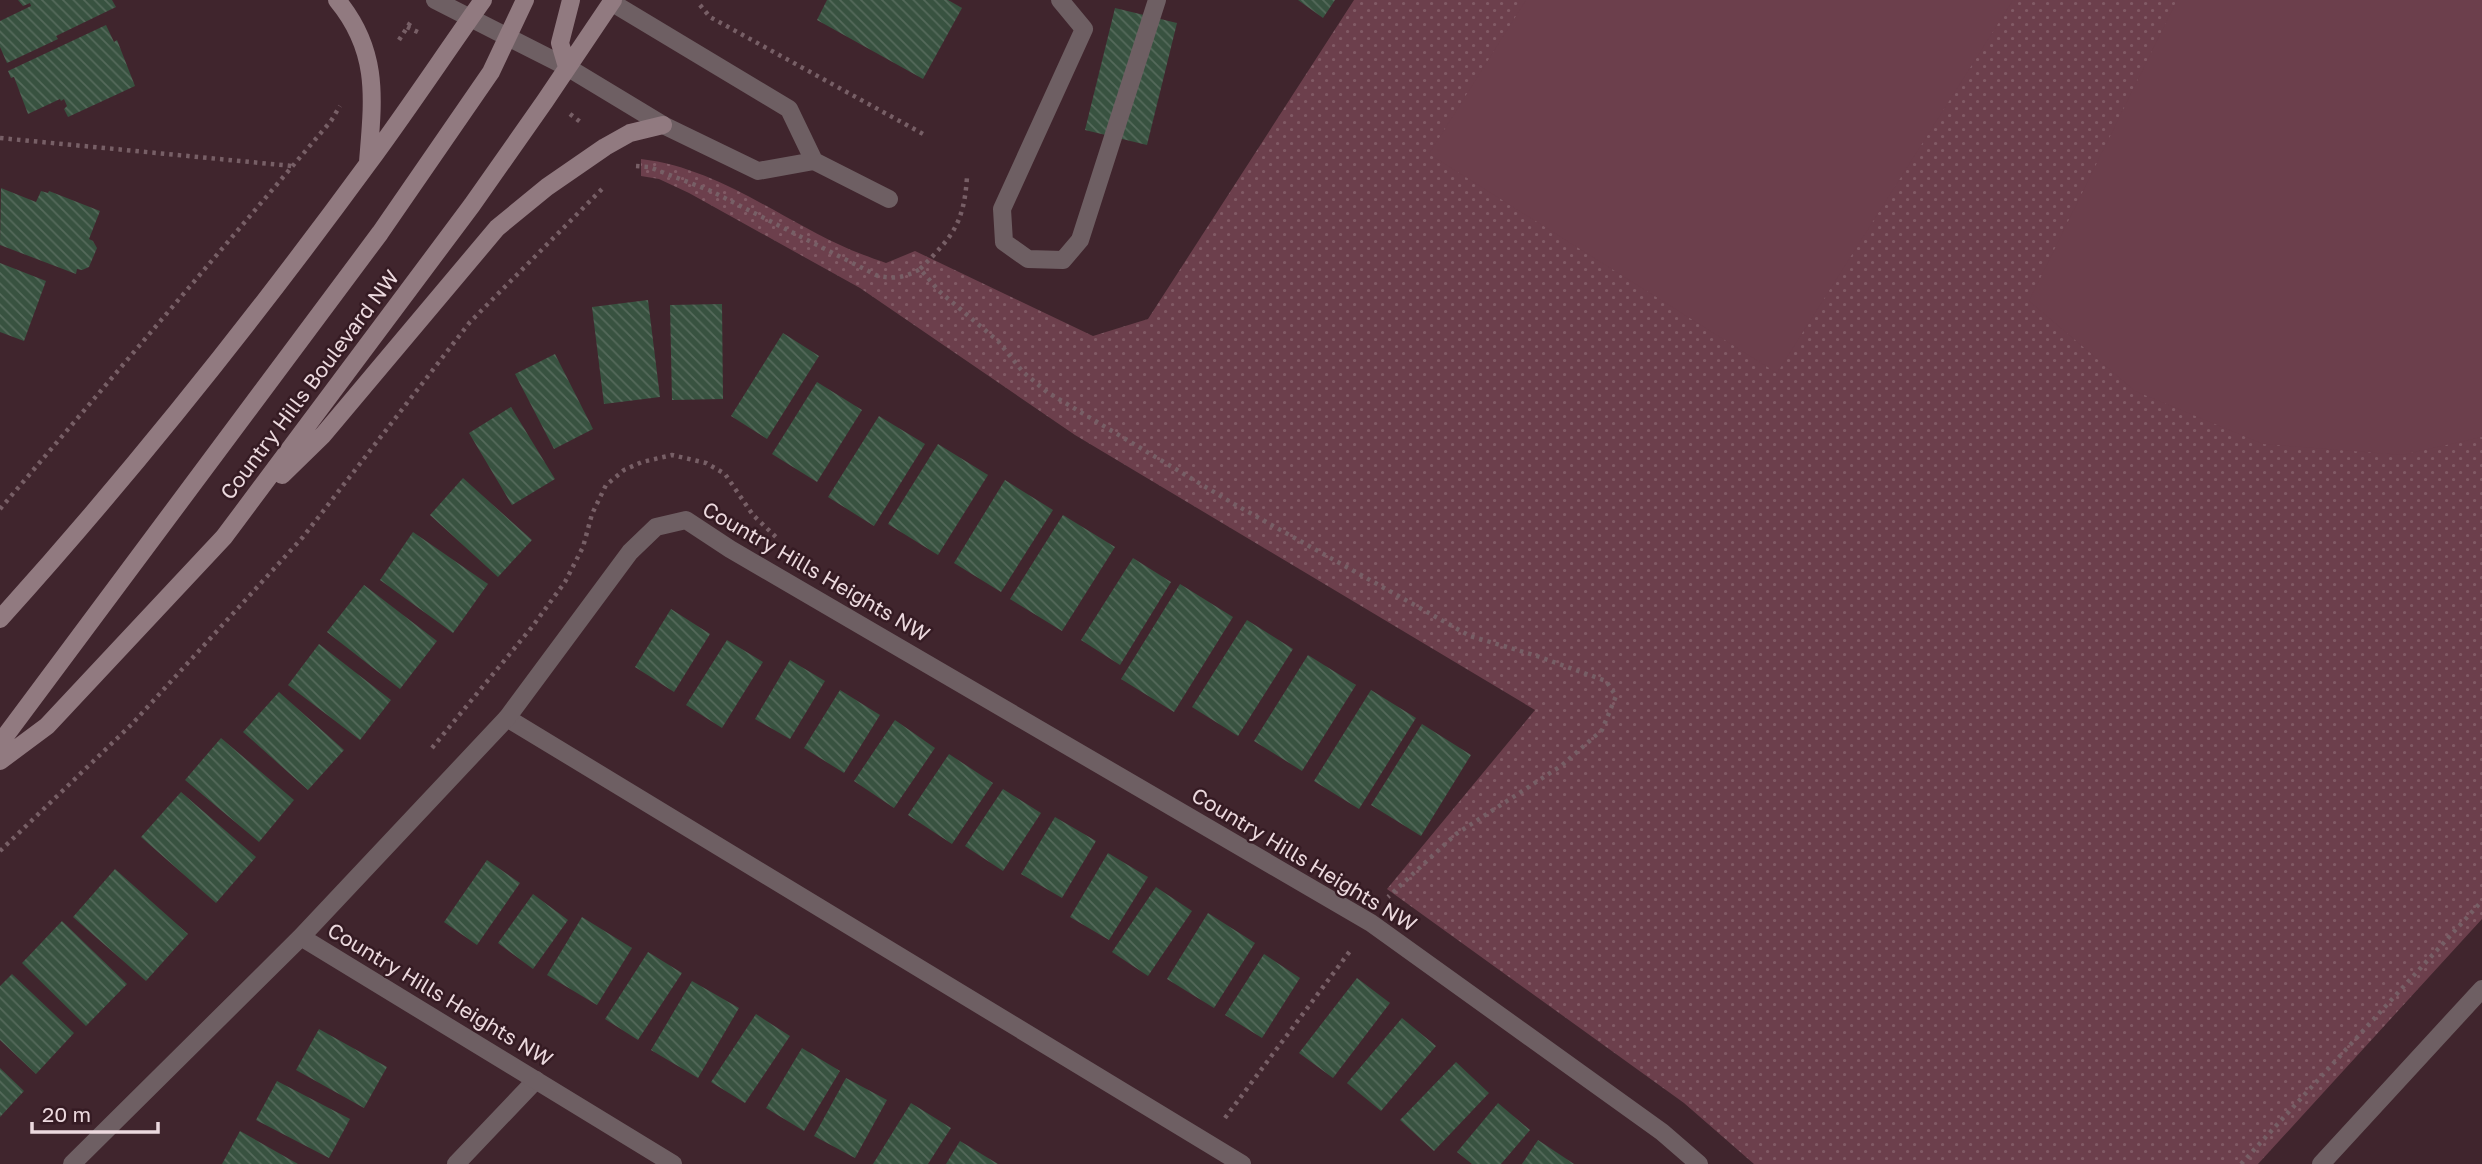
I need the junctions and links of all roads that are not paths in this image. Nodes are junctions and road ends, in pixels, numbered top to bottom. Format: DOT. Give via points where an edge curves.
graph roads {
  1 [pos="337,0"];
  2 [pos="435,0"];
  3 [pos="483,0"];
  4 [pos="525,0"];
  5 [pos="571,0"];
  6 [pos="1060,0"];
  7 [pos="1157,0"];
  8 [pos="611,1"];
  9 [pos="471,18"];
  10 [pos="508,37"];
  11 [pos="568,67"];
  12 [pos="663,125"];
  13 [pos="814,161"];
  14 [pos="368,164"];
  15 [pos="889,199"];
  16 [pos="240,517"];
  17 [pos="0,619"];
  18 [pos="507,718"];
  19 [pos="0,743"];
  20 [pos="0,761"];
  21 [pos="301,937"];
  22 [pos="2482,989"];
  23 [pos="536,1080"];
  24 [pos="72,1164"];
  25 [pos="456,1164"];
  26 [pos="673,1164"];
  27 [pos="1242,1164"];
  28 [pos="1699,1164"];
  29 [pos="2321,1164"];
  1 -- 14 [label="main road" via="368,53 373,105"];
  2 -- 9 [label="street"];
  3 -- 9 [label="main road"];
  4 -- 10 [label="main road"];
  5 -- 11 [label="main road" via="560,43"];
  6 -- 7 [label="street" via="1084,29 1002,209 1004,242 1028,259 1063,260 1080,240"];
  8 -- 11 [label="main road, Country Hills Boulevard NW"];
  8 -- 13 [label="street" via="789,109"];
  9 -- 10 [label="street"];
  9 -- 14 [label="main road"];
  10 -- 11 [label="street"];
  10 -- 19 [label="main road" via="491,72 380,233"];
  11 -- 12 [label="street"];
  11 -- 16 [label="main road, Country Hills Boulevard NW" via="472,205"];
  12 -- 13 [label="street" via="758,171"];
  12 -- 16 [label="main road" via="630,133 605,147 497,228 323,435"];
  13 -- 15 [label="street"];
  14 -- 17 [label="main road" via="228,349"];
  16 -- 20 [label="main road, Country Hills Boulevard NW" via="47,726"];
  18 -- 21 [label="street, Country Hills Heights NW"];
  18 -- 27 [label="street"];
  18 -- 28 [label="street, Country Hills Heights NW" via="630,552 656,527 686,520 730,550 1371,923 1662,1132"];
  21 -- 23 [label="street, Country Hills Heights NW"];
  21 -- 24 [label="street"];
  22 -- 29 [label="street"];
  23 -- 25 [label="street"];
  23 -- 26 [label="street, Country Hills Heights NW"];
}
